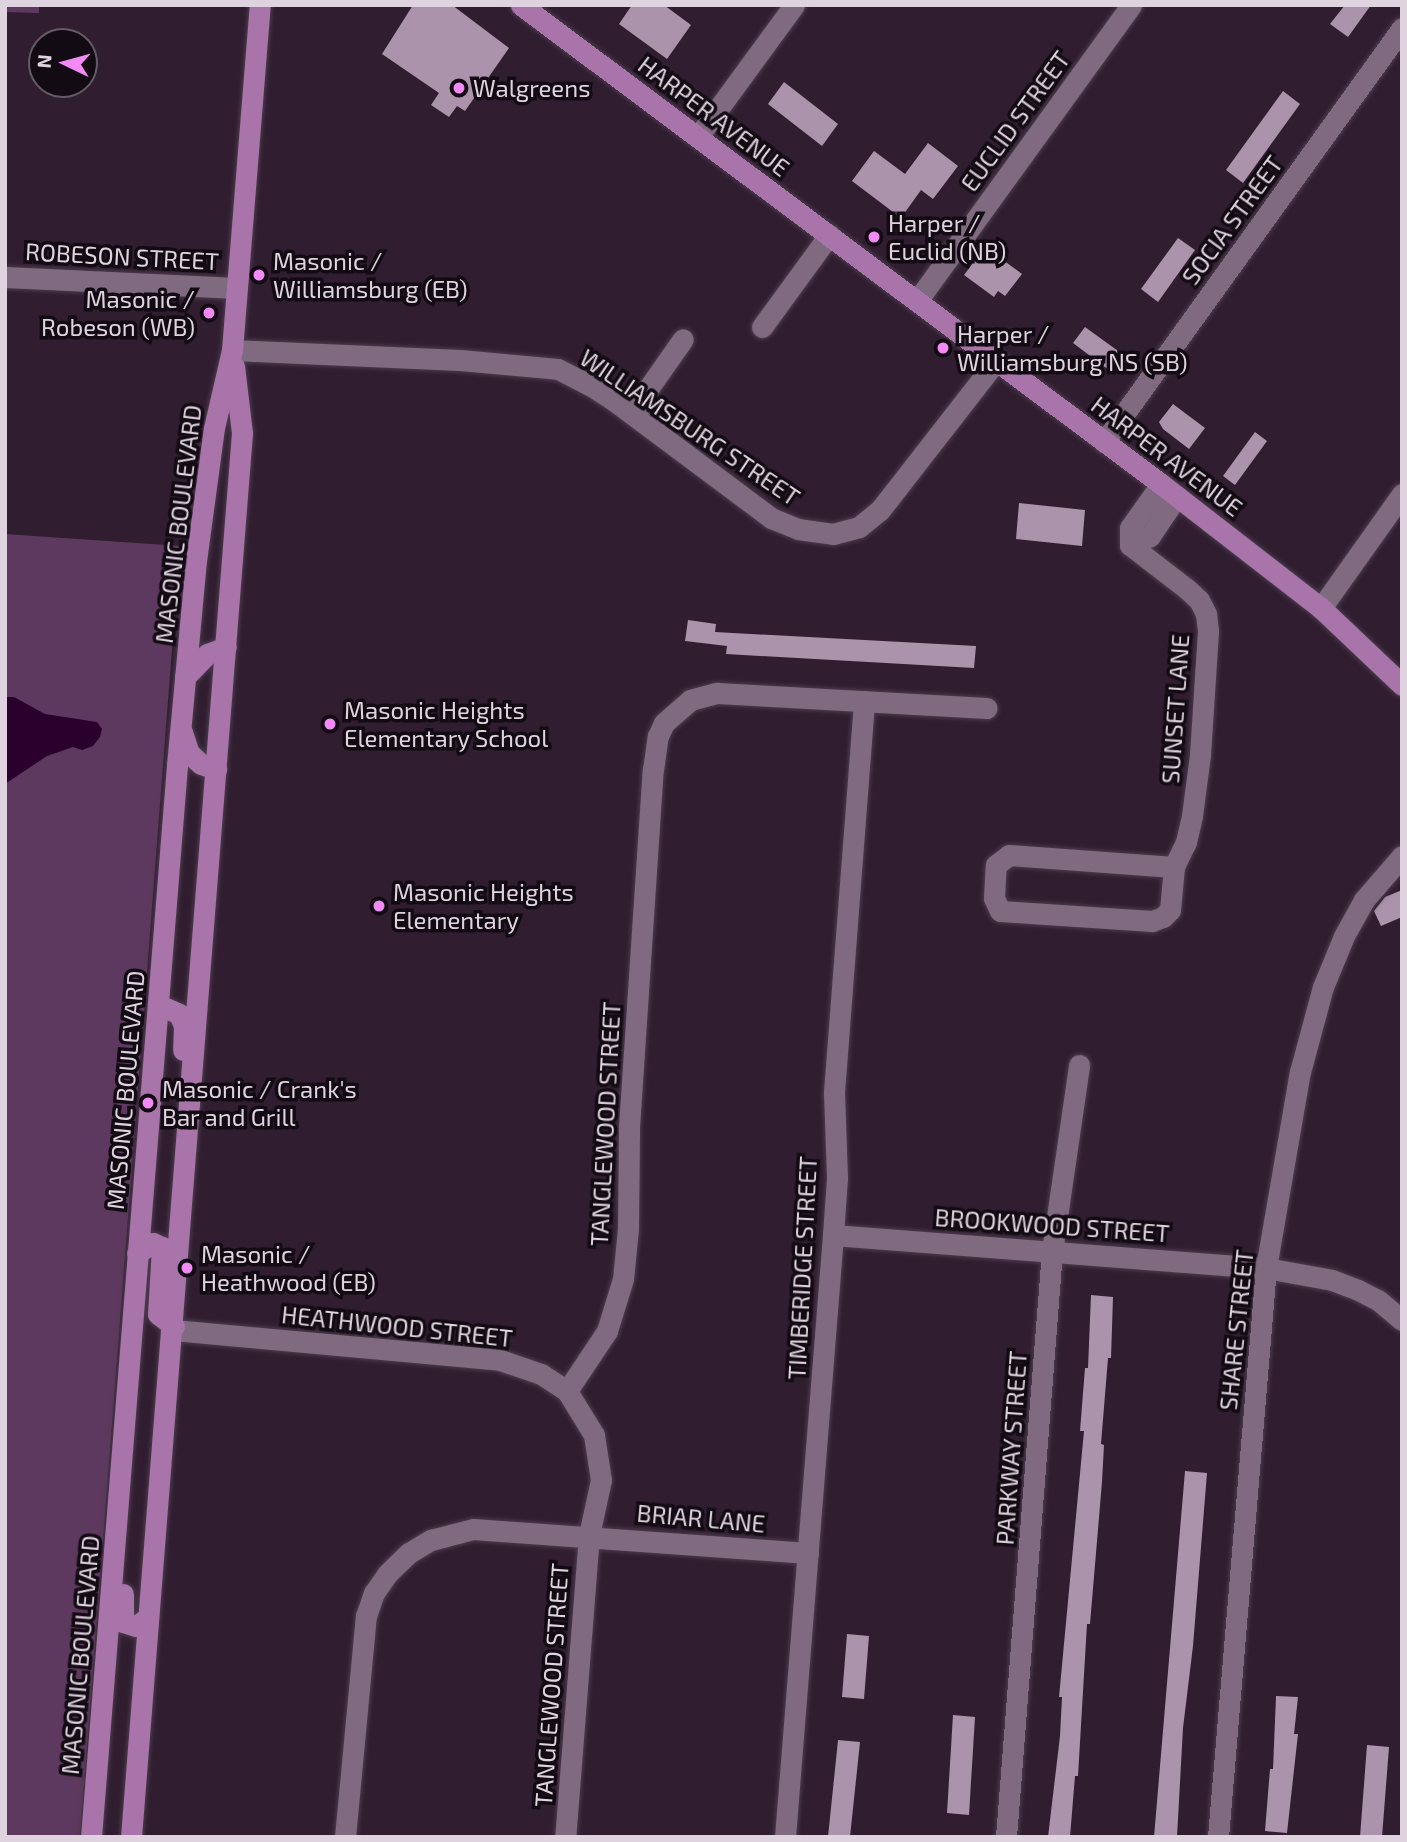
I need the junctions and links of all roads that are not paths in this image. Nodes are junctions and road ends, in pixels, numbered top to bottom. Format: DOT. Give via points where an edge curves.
graph roads {
  1 [pos="260,5"];
  2 [pos="521,5"];
  3 [pos="794,5"];
  4 [pos="1131,5"];
  5 [pos="1402,28"];
  6 [pos="699,135"];
  7 [pos="829,235"];
  8 [pos="5,276"];
  9 [pos="237,288"];
  10 [pos="917,301"];
  11 [pos="762,327"];
  12 [pos="683,339"];
  13 [pos="232,350"];
  14 [pos="996,360"];
  15 [pos="631,413"];
  16 [pos="1104,442"];
  17 [pos="1169,490"];
  18 [pos="1402,494"];
  19 [pos="233,556"];
  20 [pos="196,561"];
  21 [pos="1321,608"];
  22 [pos="226,647"];
  23 [pos="185,677"];
  24 [pos="1402,685"];
  25 [pos="864,701"];
  26 [pos="987,708"];
  27 [pos="180,727"];
  28 [pos="216,769"];
  29 [pos="1402,856"];
  30 [pos="1174,867"];
  31 [pos="159,1004"];
  32 [pos="1079,1065"];
  33 [pos="186,1167"];
  34 [pos="833,1235"];
  35 [pos="1052,1251"];
  36 [pos="137,1253"];
  37 [pos="1266,1268"];
  38 [pos="1402,1320"];
  39 [pos="173,1328"];
  40 [pos="567,1391"];
  41 [pos="116,1526"];
  42 [pos="589,1535"];
  43 [pos="808,1553"];
  44 [pos="146,1619"];
  45 [pos="91,1837"];
  46 [pos="131,1837"];
  47 [pos="345,1837"];
  48 [pos="565,1837"];
  49 [pos="785,1837"];
  50 [pos="1006,1837"];
  51 [pos="1218,1837"];
  1 -- 9 [label="main road, MASONIC BOULEVARD"];
  2 -- 6 [label="main road, HARPER AVENUE"];
  3 -- 6 [label="street"];
  4 -- 10 [label="street, EUCLID STREET"];
  5 -- 16 [label="street, SOCIA STREET"];
  6 -- 7 [label="main road, HARPER AVENUE"];
  7 -- 10 [label="main road, HARPER AVENUE"];
  7 -- 11 [label="street"];
  8 -- 9 [label="street, ROBESON STREET"];
  9 -- 13 [label="main road, MASONIC BOULEVARD"];
  10 -- 14 [label="main road, HARPER AVENUE"];
  12 -- 15 [label="street"];
  13 -- 15 [label="street, WILLIAMSBURG STREET" via="541,366 590,384"];
  13 -- 19 [label="main road, MASONIC BOULEVARD" via="242,433"];
  13 -- 20 [label="main road, MASONIC BOULEVARD" via="214,428"];
  14 -- 15 [label="street, WILLIAMSBURG STREET" via="880,510 849,532 815,533 777,521"];
  14 -- 16 [label="main road, HARPER AVENUE"];
  16 -- 17 [label="main road, HARPER AVENUE"];
  17 -- 21 [label="main road, HARPER AVENUE"];
  17 -- 30 [label="street, SUNSET LANE" via="1150,536 1130,545 1187,589 1206,614 1194,804 1186,842"];
  18 -- 21 [label="street"];
  19 -- 20 [label="main road" via="212,553"];
  19 -- 22 [label="main road, MASONIC BOULEVARD"];
  20 -- 23 [label="main road, MASONIC BOULEVARD"];
  21 -- 24 [label="main road, HARPER AVENUE"];
  22 -- 23 [label="main road" via="207,654"];
  22 -- 28 [label="main road, MASONIC BOULEVARD"];
  23 -- 27 [label="main road, MASONIC BOULEVARD"];
  25 -- 26 [label="street, TANGLEWOOD STREET"];
  25 -- 34 [label="street, TIMBERIDGE STREET" via="834,1092 837,1178"];
  25 -- 40 [label="street, TANGLEWOOD STREET" via="702,695 670,715 658,736 631,1100 623,1279 607,1331"];
  27 -- 28 [label="main road" via="189,753"];
  27 -- 31 [label="main road, MASONIC BOULEVARD"];
  28 -- 33 [label="main road, MASONIC BOULEVARD"];
  29 -- 37 [label="street, SHARE STREET" via="1364,900 1323,987 1300,1072"];
  30 -- 30 [label="street, SUNSET LANE" via="1170,910 1152,921 1000,911 994,898 996,865 1009,855"];
  31 -- 33 [label="main road" via="179,1014 184,1026 179,1104"];
  31 -- 36 [label="main road, MASONIC BOULEVARD"];
  32 -- 35 [label="street, PARKWAY STREET"];
  33 -- 39 [label="main road, MASONIC BOULEVARD"];
  34 -- 35 [label="street, BROOKWOOD STREET"];
  34 -- 43 [label="street, TIMBERIDGE STREET"];
  35 -- 37 [label="street, BROOKWOOD STREET"];
  35 -- 50 [label="street, PARKWAY STREET"];
  36 -- 39 [label="main road" via="153,1243 162,1247 158,1314"];
  36 -- 41 [label="main road, MASONIC BOULEVARD"];
  37 -- 38 [label="street, BROOKWOOD STREET" via="1332,1280 1359,1290"];
  37 -- 51 [label="street, SHARE STREET"];
  39 -- 40 [label="street, HEATHWOOD STREET" via="500,1360 541,1374"];
  39 -- 44 [label="main road, MASONIC BOULEVARD"];
  40 -- 42 [label="street, TANGLEWOOD STREET" via="589,1422 600,1459 601,1480"];
  41 -- 44 [label="main road" via="124,1574 123,1622 136,1626"];
  41 -- 45 [label="main road, MASONIC BOULEVARD"];
  42 -- 43 [label="street, BRIAR LANE"];
  42 -- 47 [label="street, BRIAR LANE" via="504,1529 452,1532 409,1553 388,1573 374,1593 360,1645"];
  42 -- 48 [label="street, TANGLEWOOD STREET"];
  43 -- 49 [label="street, TIMBERIDGE STREET"];
  44 -- 46 [label="main road, MASONIC BOULEVARD"];
}
